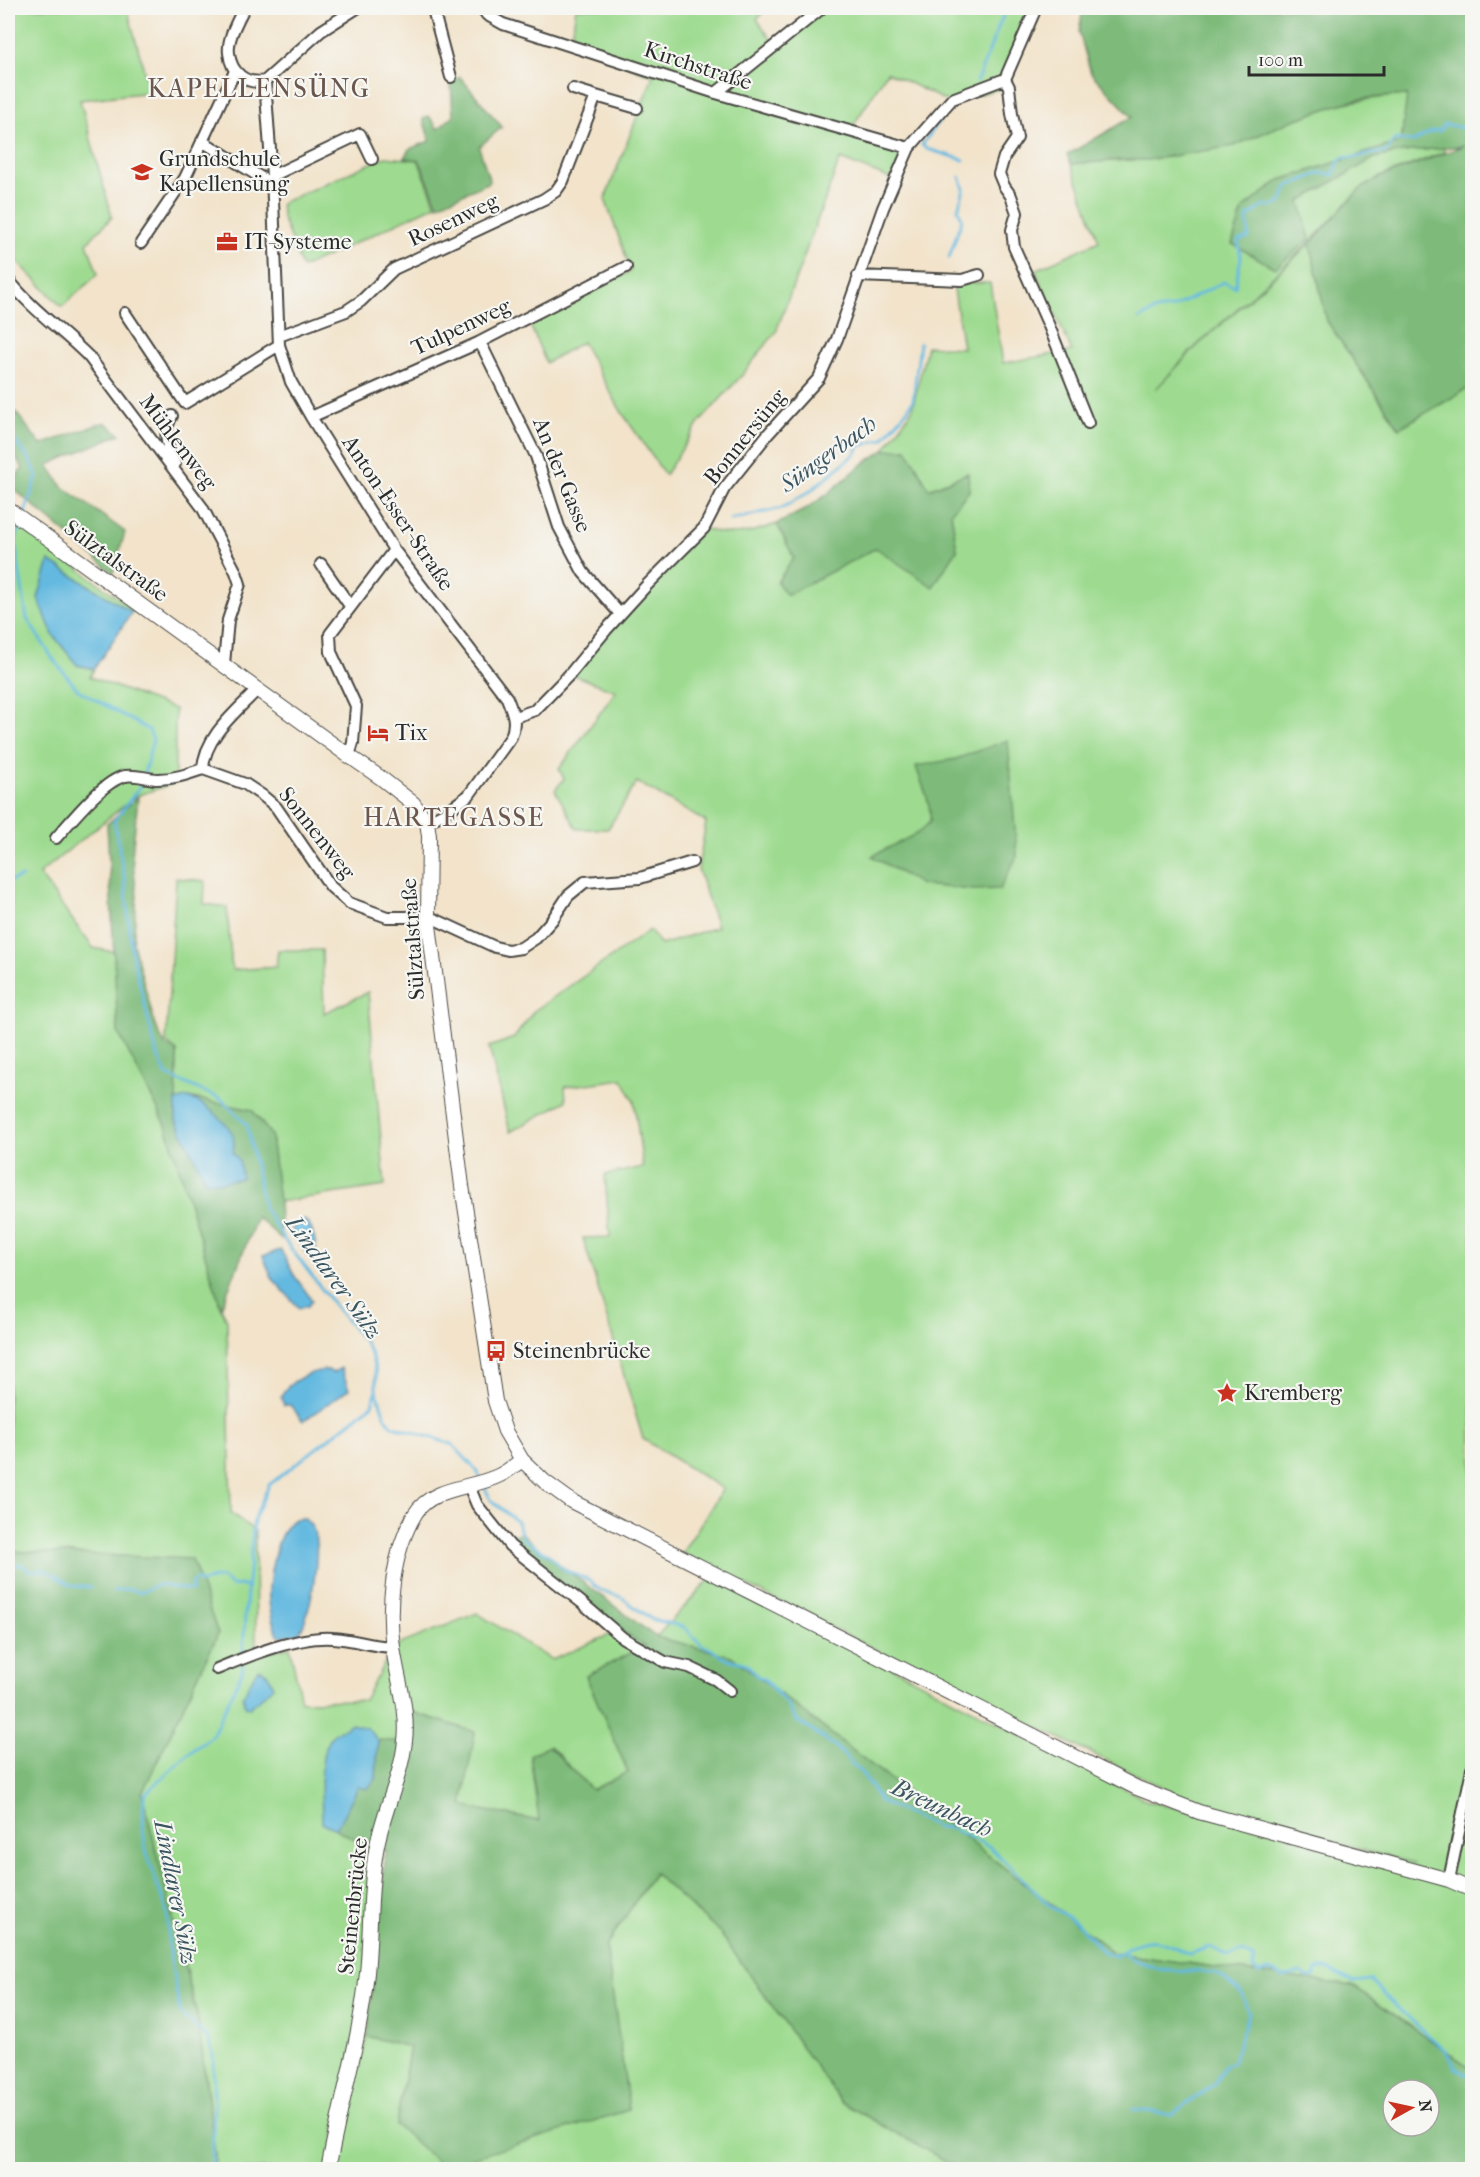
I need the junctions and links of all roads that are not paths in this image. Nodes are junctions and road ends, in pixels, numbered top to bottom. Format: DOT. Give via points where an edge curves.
graph roads {
  1 [pos="244,8"];
  2 [pos="357,8"];
  3 [pos="436,8"];
  4 [pos="482,8"];
  5 [pos="822,8"];
  6 [pos="1036,8"];
  7 [pos="235,72"];
  8 [pos="452,77"];
  9 [pos="1005,79"];
  10 [pos="265,81"];
  11 [pos="573,88"];
  12 [pos="716,93"];
  13 [pos="596,96"];
  14 [pos="637,108"];
  15 [pos="202,141"];
  16 [pos="909,148"];
  17 [pos="372,159"];
  18 [pos="272,180"];
  19 [pos="141,243"];
  20 [pos="626,267"];
  21 [pos="979,274"];
  22 [pos="858,276"];
  23 [pos="8,279"];
  24 [pos="125,312"];
  25 [pos="279,341"];
  26 [pos="478,343"];
  27 [pos="172,416"];
  28 [pos="311,417"];
  29 [pos="1088,423"];
  30 [pos="176,472"];
  31 [pos="11,511"];
  32 [pos="394,550"];
  33 [pos="321,564"];
  34 [pos="350,606"];
  35 [pos="620,614"];
  36 [pos="224,664"];
  37 [pos="258,689"];
  38 [pos="515,717"];
  39 [pos="349,756"];
  40 [pos="203,769"];
  41 [pos="427,822"];
  42 [pos="56,838"];
  43 [pos="692,862"];
  44 [pos="428,916"];
  45 [pos="522,1460"];
  46 [pos="478,1483"];
  47 [pos="393,1647"];
  48 [pos="217,1669"];
  49 [pos="730,1691"];
  50 [pos="1473,1769"];
  51 [pos="1449,1880"];
  52 [pos="1473,1890"];
  53 [pos="328,2169"];
  1 -- 7 [label="street" via="228,52"];
  2 -- 10 [label="street" via="321,32"];
  3 -- 8 [label="street" via="434,13"];
  4 -- 12 [label="street, Kirchstraße" via="503,24"];
  5 -- 12 [label="street"];
  6 -- 9 [label="street"];
  7 -- 10 [label="street" via="255,83"];
  7 -- 15 [label="street"];
  9 -- 16 [label="street, Bonnersüng" via="952,99"];
  9 -- 29 [label="street" via="1017,138 1004,157 999,174 1017,213 1012,230 1014,247"];
  10 -- 18 [label="street, Anton-Esser-Straße"];
  11 -- 13 [label="street"];
  12 -- 16 [label="street, Kirchstraße"];
  13 -- 14 [label="street"];
  13 -- 25 [label="street, Rosenweg" via="556,191 394,269 346,311"];
  15 -- 18 [label="street"];
  15 -- 19 [label="street" via="185,178"];
  16 -- 22 [label="street, Bonnersüng"];
  17 -- 18 [label="street" via="360,134"];
  18 -- 25 [label="street, Anton-Esser-Straße"];
  20 -- 26 [label="street, Tulpenweg"];
  21 -- 22 [label="street" via="962,280"];
  22 -- 35 [label="street, Bonnersüng" via="819,378 724,489 704,528"];
  23 -- 30 [label="street, Mühlenweg" via="89,357"];
  24 -- 25 [label="street, Rosenweg" via="185,403"];
  25 -- 28 [label="street, Anton-Esser-Straße" via="291,382"];
  26 -- 28 [label="street, Tulpenweg"];
  26 -- 35 [label="street, An der Gasse" via="536,456 559,527 573,554 583,572"];
  27 -- 30 [label="street" via="166,437"];
  28 -- 32 [label="street, Anton-Esser-Straße"];
  30 -- 36 [label="street, Mühlenweg" via="202,507 240,584 228,620"];
  31 -- 36 [label="main road, Sülztalstraße"];
  32 -- 34 [label="street"];
  32 -- 38 [label="street, Anton-Esser-Straße" via="507,698"];
  33 -- 34 [label="street"];
  34 -- 39 [label="street" via="330,634 331,652 356,706"];
  35 -- 38 [label="street, Bonnersüng" via="535,710"];
  36 -- 37 [label="main road, Sülztalstraße"];
  37 -- 39 [label="main road, Sülztalstraße"];
  37 -- 40 [label="street" via="214,737 203,759"];
  38 -- 41 [label="street" via="511,737 469,795"];
  39 -- 41 [label="main road, Sülztalstraße" via="413,803"];
  40 -- 42 [label="street" via="170,779 116,779 90,800"];
  40 -- 44 [label="street, Sonnenweg" via="244,784 276,807 330,887 349,903 387,917"];
  41 -- 44 [label="main road, Sülztalstraße"];
  43 -- 44 [label="street" via="640,878 585,882 568,896 536,938 521,948 495,947"];
  44 -- 45 [label="main road, Sülztalstraße" via="491,1381 506,1431"];
  45 -- 46 [label="main road, Steinenbrücke" via="499,1476"];
  45 -- 51 [label="main road" via="571,1501 1147,1792 1199,1812"];
  46 -- 47 [label="main road, Steinenbrücke" via="428,1500 408,1529 393,1585"];
  46 -- 49 [label="street" via="477,1505 510,1546 623,1638 665,1662 689,1667 716,1680"];
  47 -- 48 [label="street" via="317,1638"];
  47 -- 53 [label="main road, Steinenbrücke" via="406,1738 402,1767 376,1850 366,1984"];
  50 -- 51 [label="street"];
  51 -- 52 [label="main road"];
}
